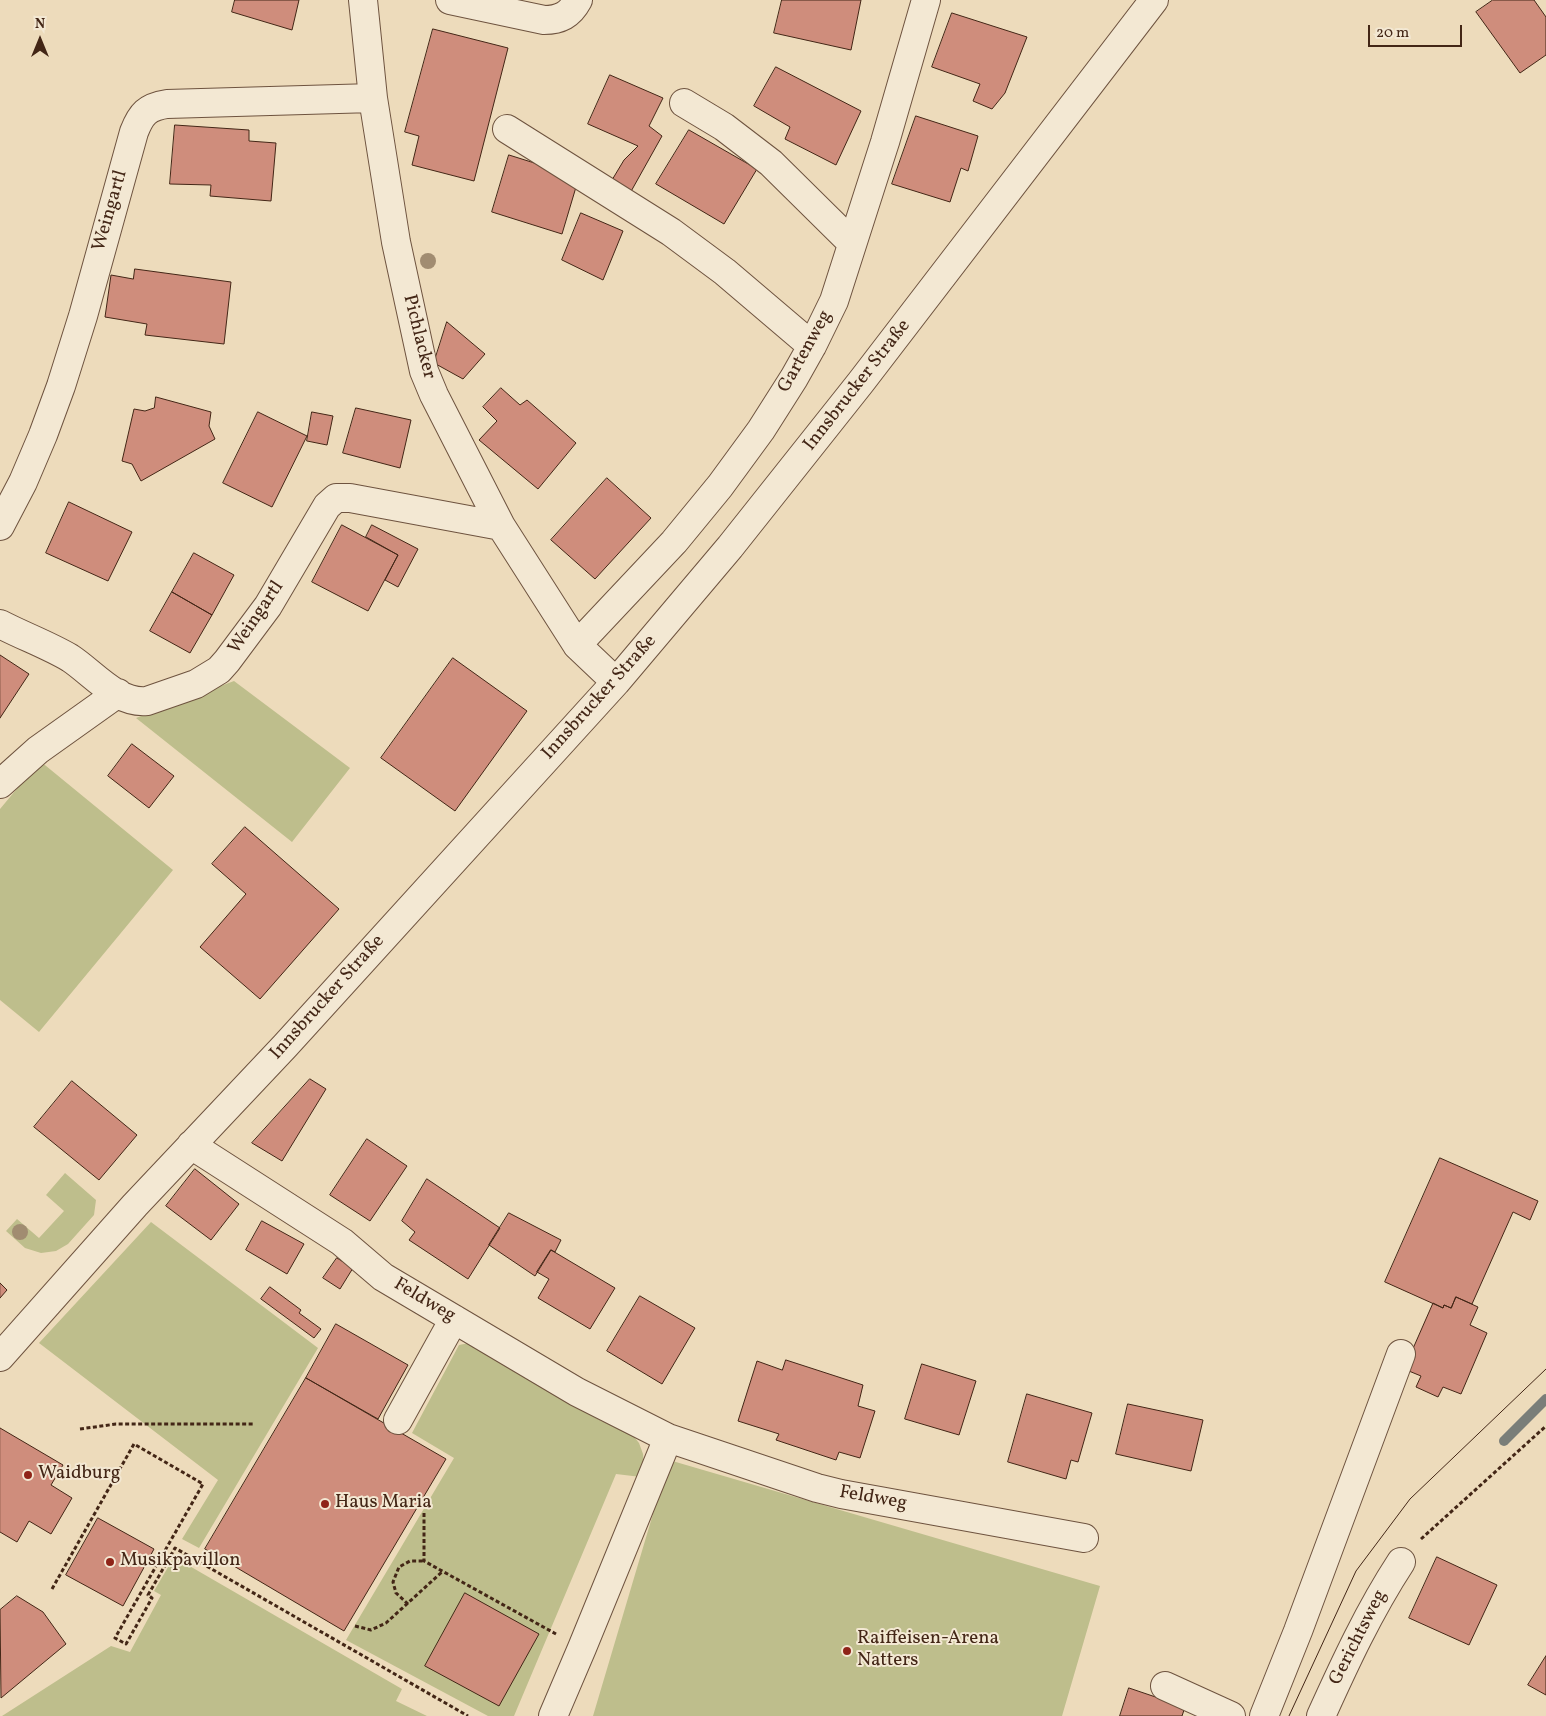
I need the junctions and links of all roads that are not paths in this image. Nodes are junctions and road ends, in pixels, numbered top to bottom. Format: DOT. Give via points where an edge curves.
graph roads {
  1 [pos="363,0"];
  2 [pos="450,0"];
  3 [pos="578,0"];
  4 [pos="926,0"];
  5 [pos="1154,0"];
  6 [pos="373,98"];
  7 [pos="684,103"];
  8 [pos="507,129"];
  9 [pos="852,244"];
  10 [pos="812,346"];
  11 [pos="0,526"];
  12 [pos="500,526"];
  13 [pos="0,624"];
  14 [pos="577,645"];
  15 [pos="616,682"];
  16 [pos="118,693"];
  17 [pos="0,784"];
  18 [pos="191,1145"];
  19 [pos="454,1319"];
  20 [pos="1401,1354"];
  21 [pos="0,1357"];
  22 [pos="398,1420"];
  23 [pos="668,1438"];
  24 [pos="1084,1538"];
  25 [pos="1401,1562"];
  26 [pos="1165,1686"];
  27 [pos="552,1716"];
  28 [pos="1231,1716"];
  29 [pos="1264,1716"];
  30 [pos="1321,1716"];
  1 -- 6 [label="street, Pichlacker"];
  2 -- 3 [label="street" via="555,20 565,17"];
  4 -- 9 [label="street, Gartenweg"];
  5 -- 15 [label="street, Innsbrucker Straße" via="861,382 730,547"];
  6 -- 11 [label="street, Weingartl" via="167,104 147,110 134,132 55,402 23,482"];
  6 -- 12 [label="street, Pichlacker" via="396,242 424,371"];
  7 -- 9 [label="street" via="724,127 771,163"];
  8 -- 10 [label="street" via="678,237 725,272"];
  9 -- 10 [label="street, Gartenweg" via="834,301"];
  10 -- 14 [label="street, Gartenweg" via="761,430 720,486 674,542"];
  12 -- 14 [label="street, Pichlacker"];
  12 -- 16 [label="street, Weingartl" via="336,498 327,506 263,614 218,670 196,684 147,702 132,700"];
  13 -- 16 [label="street, Weingartl" via="70,658"];
  14 -- 15 [label="street, Pichlacker"];
  15 -- 18 [label="street, Innsbrucker Straße"];
  16 -- 17 [label="street" via="38,750"];
  18 -- 19 [label="street, Feldweg" via="342,1242 383,1277"];
  18 -- 21 [label="street, Innsbrucker Straße"];
  19 -- 22 [label="street"];
  19 -- 23 [label="street, Feldweg" via="577,1392"];
  20 -- 29 [label="street"];
  23 -- 24 [label="street, Feldweg" via="841,1494"];
  23 -- 27 [label="street"];
  25 -- 30 [label="street, Gerichtsweg" via="1360,1632"];
  26 -- 28 [label="street"];
}
